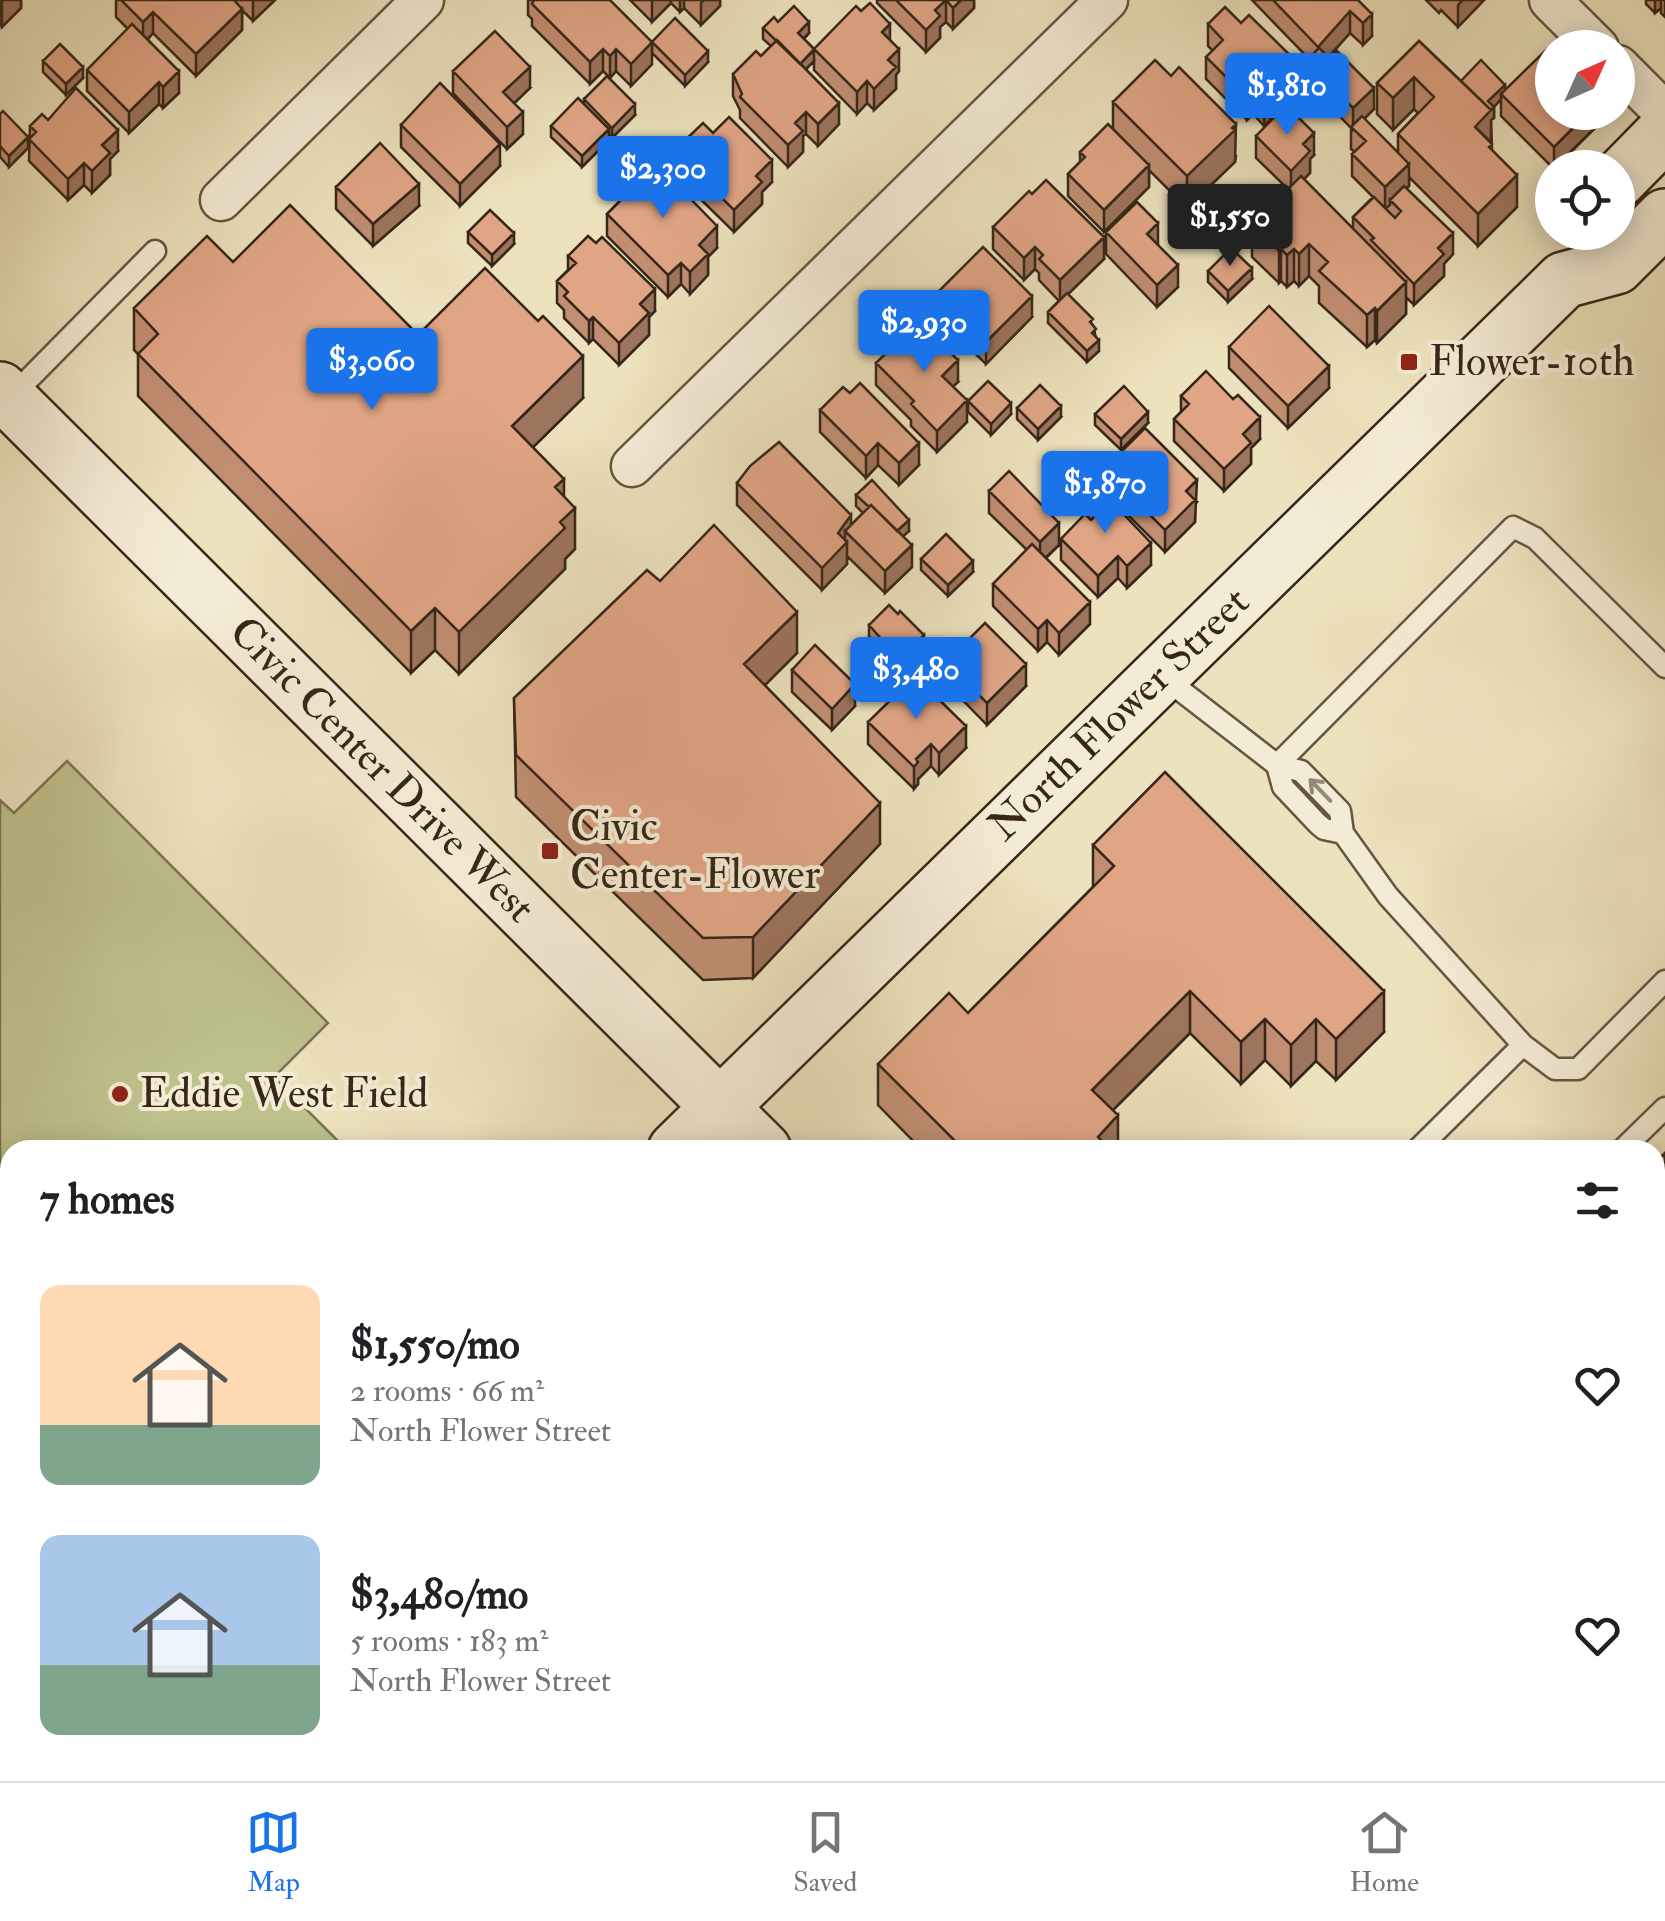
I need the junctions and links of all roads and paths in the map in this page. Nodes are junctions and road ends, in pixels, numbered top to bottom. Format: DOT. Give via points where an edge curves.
graph roads {
  1 [pos="423,0"];
  2 [pos="1107,0"];
  3 [pos="1550,0"];
  4 [pos="1580,30"];
  5 [pos="1635,83"];
  6 [pos="1665,113"];
  7 [pos="1665,132"];
  8 [pos="1635,163"];
  9 [pos="221,200"];
  10 [pos="1665,217"];
  11 [pos="154,250"];
  12 [pos="1568,256"];
  13 [pos="4,395"];
  14 [pos="632,466"];
  15 [pos="1665,667"];
  16 [pos="1160,674"];
  17 [pos="1277,764"];
  18 [pos="1665,981"];
  19 [pos="1523,1044"];
  20 [pos="720,1107"];
  21 [pos="1665,1108"];
  22 [pos="686,1140"];
  23 [pos="754,1140"];
  24 [pos="1427,1140"];
  25 [pos="1632,1140"];
  1 -- 9 [label="street"];
  2 -- 14 [label="street"];
  3 -- 4 [label="street"];
  5 -- 6 [label="street"];
  7 -- 8 [label="main road"];
  10 -- 12 [label="main road, North Flower Street" via="1616,266"];
  11 -- 13 [label="lane"];
  12 -- 16 [label="main road, North Flower Street"];
  13 -- 20 [label="main road, Civic Center Drive West"];
  15 -- 17 [label="lane" via="1535,538 1513,527"];
  16 -- 17 [label="lane"];
  16 -- 20 [label="main road, North Flower Street"];
  17 -- 19 [label="lane" via="1283,787 1324,829 1343,832 1388,896"];
  18 -- 19 [label="lane" via="1578,1069 1556,1069"];
  19 -- 24 [label="lane"];
  20 -- 22 [label="main road, North Flower Street"];
  20 -- 23 [label="main road, Civic Center Drive West"];
  21 -- 25 [label="lane"];
}
